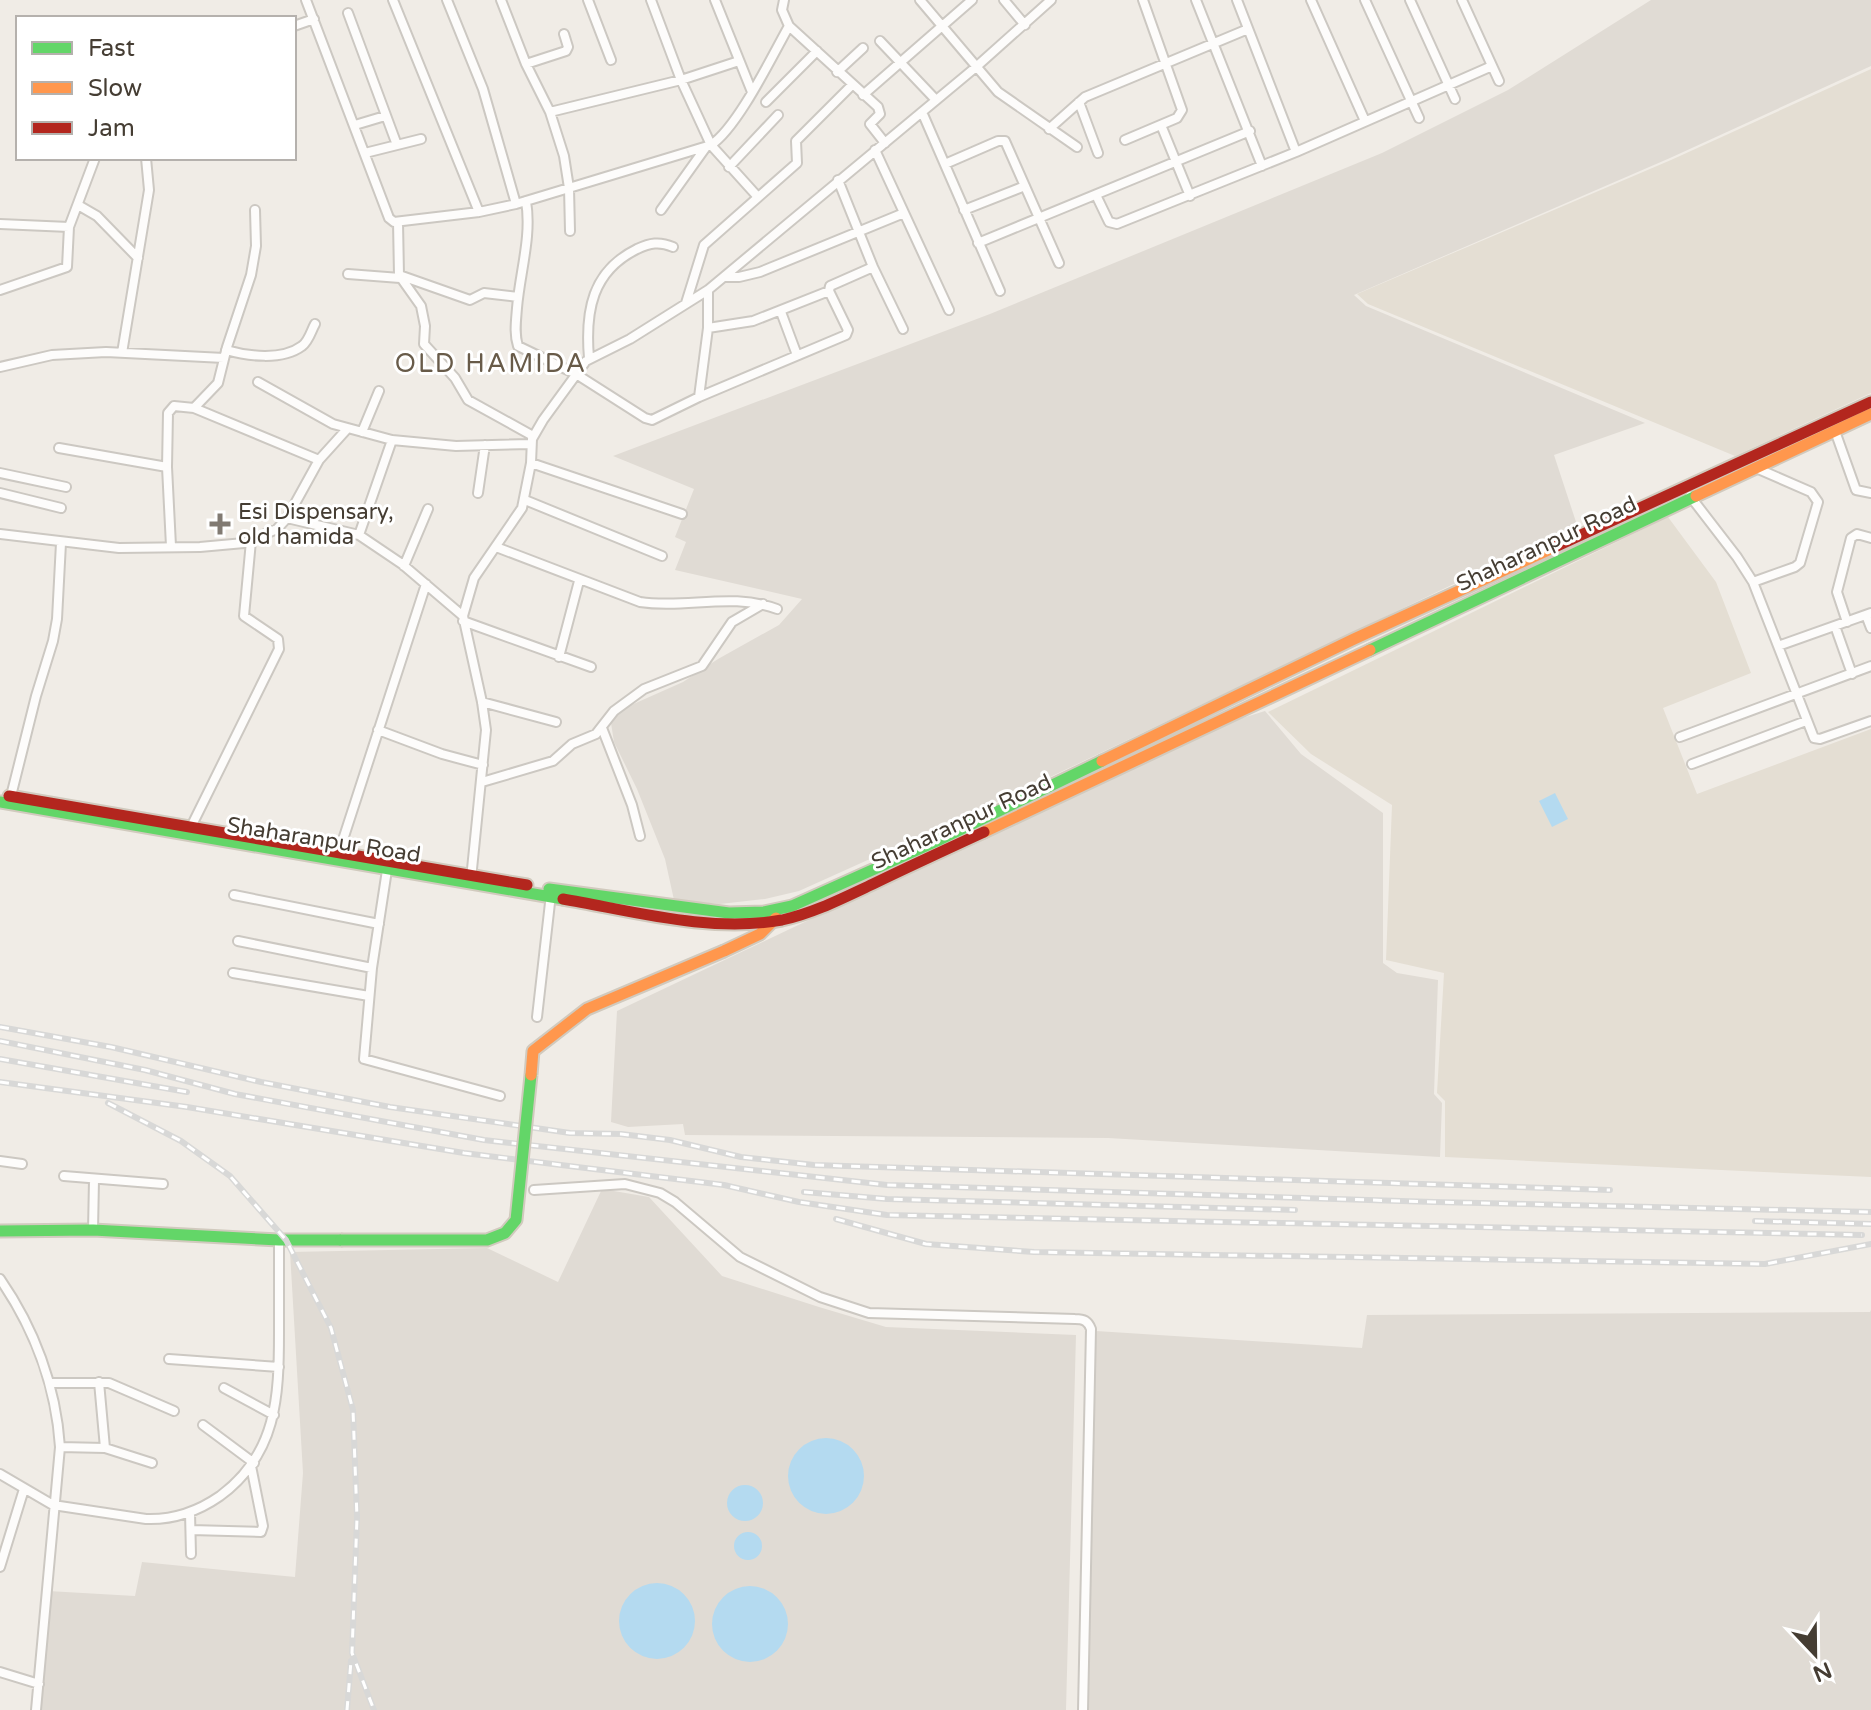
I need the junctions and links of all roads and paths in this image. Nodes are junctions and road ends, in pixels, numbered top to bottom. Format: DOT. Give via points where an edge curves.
graph roads {
  1 [pos="306,0"];
  2 [pos="393,0"];
  3 [pos="447,0"];
  4 [pos="501,0"];
  5 [pos="588,0"];
  6 [pos="651,0"];
  7 [pos="715,0"];
  8 [pos="784,0"];
  9 [pos="920,0"];
  10 [pos="972,0"];
  11 [pos="1004,0"];
  12 [pos="1051,0"];
  13 [pos="1143,0"];
  14 [pos="1196,0"];
  15 [pos="1237,0"];
  16 [pos="1311,0"];
  17 [pos="1365,0"];
  18 [pos="1410,0"];
  19 [pos="1462,0"];
  20 [pos="348,13"];
  21 [pos="314,19"];
  22 [pos="296,25"];
  23 [pos="1025,25"];
  24 [pos="789,26"];
  25 [pos="942,26"];
  26 [pos="1248,29"];
  27 [pos="564,34"];
  28 [pos="880,41"];
  29 [pos="1214,43"];
  30 [pos="863,48"];
  31 [pos="817,51"];
  32 [pos="611,60"];
  33 [pos="739,61"];
  34 [pos="900,61"];
  35 [pos="1165,63"];
  36 [pos="526,64"];
  37 [pos="1492,66"];
  38 [pos="976,67"];
  39 [pos="837,72"];
  40 [pos="681,80"];
  41 [pos="1499,81"];
  42 [pos="852,85"];
  43 [pos="1447,85"];
  44 [pos="752,92"];
  45 [pos="863,95"];
  46 [pos="1455,99"];
  47 [pos="936,100"];
  48 [pos="1410,100"];
  49 [pos="766,102"];
  50 [pos="1079,102"];
  51 [pos="550,112"];
  52 [pos="922,112"];
  53 [pos="778,115"];
  54 [pos="385,116"];
  55 [pos="1419,118"];
  56 [pos="1365,121"];
  57 [pos="355,125"];
  58 [pos="1161,125"];
  59 [pos="1049,129"];
  60 [pos="1250,131"];
  61 [pos="421,139"];
  62 [pos="1125,140"];
  63 [pos="885,143"];
  64 [pos="397,145"];
  65 [pos="709,146"];
  66 [pos="1077,147"];
  67 [pos="875,150"];
  68 [pos="1296,152"];
  69 [pos="365,153"];
  70 [pos="1098,153"];
  71 [pos="94,160"];
  72 [pos="146,160"];
  73 [pos="1177,161"];
  74 [pos="945,164"];
  75 [pos="1262,166"];
  76 [pos="729,167"];
  77 [pos="838,180"];
  78 [pos="1025,186"];
  79 [pos="569,188"];
  80 [pos="1096,195"];
  81 [pos="757,196"];
  82 [pos="1190,196"];
  83 [pos="526,201"];
  84 [pos="516,204"];
  85 [pos="78,205"];
  86 [pos="255,210"];
  87 [pos="661,210"];
  88 [pos="964,210"];
  89 [pos="479,212"];
  90 [pos="904,213"];
  91 [pos="1039,219"];
  92 [pos="398,222"];
  93 [pos="0,224"];
  94 [pos="69,227"];
  95 [pos="570,231"];
  96 [pos="859,233"];
  97 [pos="978,243"];
  98 [pos="673,247"];
  99 [pos="138,258"];
  100 [pos="1059,263"];
  101 [pos="873,267"];
  102 [pos="348,274"];
  103 [pos="399,277"];
  104 [pos="724,277"];
  105 [pos="0,290"];
  106 [pos="708,290"];
  107 [pos="829,291"];
  108 [pos="1000,291"];
  109 [pos="518,297"];
  110 [pos="686,304"];
  111 [pos="949,310"];
  112 [pos="781,312"];
  113 [pos="315,324"];
  114 [pos="708,328"];
  115 [pos="903,329"];
  116 [pos="122,353"];
  117 [pos="225,354"];
  118 [pos="797,355"];
  119 [pos="589,358"];
  120 [pos="0,366"];
  121 [pos="576,374"];
  122 [pos="258,382"];
  123 [pos="379,391"];
  124 [pos="699,397"];
  125 [pos="1871,402"];
  126 [pos="194,408"];
  127 [pos="1871,414"];
  128 [pos="347,429"];
  129 [pos="1835,431"];
  130 [pos="362,432"];
  131 [pos="392,440"];
  132 [pos="532,440"];
  133 [pos="485,445"];
  134 [pos="59,448"];
  135 [pos="319,460"];
  136 [pos="531,463"];
  137 [pos="167,467"];
  138 [pos="1755,468"];
  139 [pos="0,473"];
  140 [pos="66,487"];
  141 [pos="0,493"];
  142 [pos="478,493"];
  143 [pos="1687,493"];
  144 [pos="1871,493"];
  145 [pos="525,500"];
  146 [pos="61,508"];
  147 [pos="428,509"];
  148 [pos="682,514"];
  149 [pos="287,518"];
  150 [pos="0,534"];
  151 [pos="359,535"];
  152 [pos="1871,538"];
  153 [pos="251,541"];
  154 [pos="61,543"];
  155 [pos="171,546"];
  156 [pos="496,547"];
  157 [pos="662,556"];
  158 [pos="404,566"];
  159 [pos="579,581"];
  160 [pos="1753,582"];
  161 [pos="426,584"];
  162 [pos="763,604"];
  163 [pos="777,609"];
  164 [pos="1868,614"];
  165 [pos="463,619"];
  166 [pos="1847,622"];
  167 [pos="1835,626"];
  168 [pos="1871,628"];
  169 [pos="1778,646"];
  170 [pos="559,657"];
  171 [pos="1871,666"];
  172 [pos="591,667"];
  173 [pos="1852,674"];
  174 [pos="1795,694"];
  175 [pos="482,702"];
  176 [pos="1806,721"];
  177 [pos="1871,721"];
  178 [pos="556,722"];
  179 [pos="602,728"];
  180 [pos="378,730"];
  181 [pos="1680,737"];
  182 [pos="1692,764"];
  183 [pos="483,765"];
  184 [pos="482,782"];
  185 [pos="6,795"];
  186 [pos="0,802"];
  187 [pos="188,831"];
  188 [pos="640,836"];
  189 [pos="339,852"];
  190 [pos="387,870"];
  191 [pos="471,879"];
  192 [pos="551,893"];
  193 [pos="234,895"];
  194 [pos="778,909"];
  195 [pos="775,922"];
  196 [pos="379,924"];
  197 [pos="238,941"];
  198 [pos="372,968"];
  199 [pos="233,973"];
  200 [pos="369,996"];
  201 [pos="537,1017"];
  202 [pos="500,1096"];
  203 [pos="0,1161"];
  204 [pos="22,1164"];
  205 [pos="64,1176"];
  206 [pos="94,1180"];
  207 [pos="163,1184"];
  208 [pos="534,1190"];
  209 [pos="93,1230"];
  210 [pos="0,1231"];
  211 [pos="279,1240"];
  212 [pos="0,1279"];
  213 [pos="169,1359"];
  214 [pos="279,1367"];
  215 [pos="99,1382"];
  216 [pos="50,1383"];
  217 [pos="224,1388"];
  218 [pos="174,1411"];
  219 [pos="274,1415"];
  220 [pos="203,1425"];
  221 [pos="60,1447"];
  222 [pos="105,1448"];
  223 [pos="152,1463"];
  224 [pos="253,1464"];
  225 [pos="0,1474"];
  226 [pos="24,1489"];
  227 [pos="53,1505"];
  228 [pos="190,1513"];
  229 [pos="191,1530"];
  230 [pos="191,1554"];
  231 [pos="0,1567"];
  232 [pos="0,1672"];
  233 [pos="39,1684"];
  234 [pos="36,1710"];
  235 [pos="1083,1710"];
  1 -- 21 [label="street"];
  2 -- 89 [label="street"];
  3 -- 84 [label="street" via="483,89"];
  4 -- 36 [label="street"];
  5 -- 32 [label="street"];
  6 -- 40 [label="street"];
  7 -- 33 [label="street"];
  8 -- 24 [label="street"];
  9 -- 25 [label="street"];
  10 -- 25 [label="street"];
  11 -- 23 [label="street"];
  12 -- 23 [label="street"];
  13 -- 35 [label="street"];
  14 -- 29 [label="street"];
  15 -- 26 [label="street"];
  16 -- 56 [label="street"];
  17 -- 48 [label="street"];
  18 -- 43 [label="street"];
  19 -- 37 [label="street"];
  20 -- 54 [label="street"];
  21 -- 22 [label="street"];
  21 -- 57 [label="street"];
  23 -- 38 [label="street"];
  24 -- 31 [label="street"];
  24 -- 44 [label="street"];
  25 -- 34 [label="street"];
  25 -- 38 [label="street"];
  26 -- 29 [label="street"];
  26 -- 68 [label="street"];
  27 -- 36 [label="street" via="566,51"];
  28 -- 34 [label="street"];
  29 -- 35 [label="street"];
  29 -- 60 [label="street"];
  30 -- 39 [label="street"];
  31 -- 39 [label="street"];
  31 -- 49 [label="street"];
  33 -- 40 [label="street"];
  33 -- 44 [label="street"];
  34 -- 45 [label="street"];
  34 -- 47 [label="street"];
  35 -- 50 [label="street"];
  35 -- 58 [label="street" via="1182,110"];
  36 -- 51 [label="street"];
  37 -- 41 [label="street"];
  37 -- 43 [label="street"];
  38 -- 47 [label="street"];
  38 -- 59 [label="street" via="1006,98"];
  39 -- 42 [label="street"];
  40 -- 51 [label="street"];
  40 -- 65 [label="street"];
  42 -- 45 [label="street"];
  42 -- 81 [label="street" via="796,141 797,163"];
  43 -- 46 [label="street"];
  43 -- 48 [label="street"];
  44 -- 65 [label="street"];
  45 -- 63 [label="street" via="880,111 870,124"];
  47 -- 52 [label="street"];
  48 -- 55 [label="street"];
  48 -- 56 [label="street"];
  50 -- 59 [label="street"];
  50 -- 70 [label="street"];
  51 -- 79 [label="street"];
  52 -- 63 [label="street"];
  52 -- 74 [label="street"];
  53 -- 76 [label="street"];
  54 -- 57 [label="street"];
  54 -- 64 [label="street"];
  56 -- 68 [label="street"];
  57 -- 69 [label="street"];
  58 -- 62 [label="street"];
  58 -- 73 [label="street"];
  59 -- 66 [label="street"];
  60 -- 73 [label="street"];
  60 -- 75 [label="street"];
  61 -- 64 [label="street"];
  63 -- 67 [label="street"];
  64 -- 69 [label="street"];
  65 -- 76 [label="street"];
  65 -- 79 [label="street"];
  65 -- 87 [label="street"];
  67 -- 77 [label="street"];
  67 -- 90 [label="street"];
  68 -- 75 [label="street"];
  69 -- 92 [label="street" via="389,218"];
  71 -- 85 [label="street"];
  72 -- 99 [label="street" via="149,190"];
  73 -- 80 [label="street"];
  73 -- 82 [label="street"];
  74 -- 78 [label="street" via="1002,140"];
  74 -- 88 [label="street"];
  75 -- 82 [label="street"];
  76 -- 81 [label="street"];
  77 -- 96 [label="street"];
  77 -- 104 [label="street"];
  78 -- 88 [label="street"];
  78 -- 91 [label="street"];
  79 -- 83 [label="street"];
  79 -- 95 [label="street"];
  80 -- 82 [label="street" via="1113,224"];
  80 -- 91 [label="street"];
  81 -- 110 [label="street" via="704,245"];
  83 -- 84 [label="street"];
  83 -- 109 [label="street" via="529,226"];
  84 -- 89 [label="street"];
  85 -- 94 [label="street"];
  85 -- 99 [label="street" via="97,216"];
  86 -- 117 [label="street" via="251,275"];
  88 -- 97 [label="street"];
  89 -- 92 [label="street"];
  90 -- 96 [label="street"];
  90 -- 111 [label="street"];
  91 -- 97 [label="street"];
  91 -- 100 [label="street"];
  92 -- 103 [label="street"];
  93 -- 94 [label="street"];
  94 -- 105 [label="street" via="66,269"];
  96 -- 101 [label="street"];
  96 -- 104 [label="street" via="760,272"];
  97 -- 108 [label="street"];
  98 -- 119 [label="street" via="652,243 611,265 592,303"];
  99 -- 116 [label="street"];
  101 -- 107 [label="street" via="832,284"];
  101 -- 115 [label="street"];
  102 -- 103 [label="street"];
  103 -- 109 [label="street" via="470,300 484,293"];
  103 -- 132 [label="street" via="421,306 424,344 468,400"];
  104 -- 106 [label="street"];
  106 -- 110 [label="street"];
  106 -- 114 [label="street"];
  107 -- 112 [label="street"];
  107 -- 118 [label="street" via="849,333"];
  109 -- 121 [label="street" via="518,346"];
  110 -- 119 [label="street"];
  112 -- 114 [label="street"];
  112 -- 118 [label="street"];
  113 -- 117 [label="street" via="303,345 292,351"];
  114 -- 124 [label="street"];
  116 -- 117 [label="street"];
  116 -- 120 [label="street" via="52,355"];
  117 -- 126 [label="street" via="218,383"];
  118 -- 124 [label="street"];
  119 -- 121 [label="street"];
  121 -- 124 [label="street" via="652,420"];
  121 -- 132 [label="street"];
  122 -- 128 [label="street"];
  123 -- 130 [label="street"];
  125 -- 143 [label="main road, Shaharanpur Road"];
  126 -- 135 [label="street"];
  126 -- 137 [label="street" via="169,409"];
  127 -- 129 [label="main road, Shaharanpur Road"];
  128 -- 130 [label="street"];
  128 -- 135 [label="street"];
  129 -- 138 [label="main road, Shaharanpur Road"];
  129 -- 144 [label="street" via="1856,490"];
  130 -- 131 [label="street"];
  131 -- 133 [label="street"];
  131 -- 151 [label="street"];
  132 -- 133 [label="street"];
  132 -- 136 [label="street"];
  133 -- 142 [label="street"];
  134 -- 137 [label="street"];
  135 -- 149 [label="street"];
  136 -- 145 [label="street"];
  136 -- 148 [label="street"];
  137 -- 155 [label="street"];
  138 -- 143 [label="main road, Shaharanpur Road"];
  138 -- 160 [label="street" via="1811,492 1818,502 1800,563"];
  139 -- 140 [label="street"];
  141 -- 146 [label="street"];
  143 -- 160 [label="street"];
  143 -- 194 [label="main road, Shaharanpur Road" via="1354,639 937,841"];
  143 -- 195 [label="main road, Shaharanpur Road" via="819,909"];
  145 -- 156 [label="street"];
  145 -- 157 [label="street"];
  147 -- 158 [label="street"];
  149 -- 151 [label="street"];
  149 -- 153 [label="street"];
  150 -- 154 [label="street"];
  151 -- 158 [label="street"];
  152 -- 166 [label="street" via="1851,538 1837,592"];
  153 -- 155 [label="street"];
  153 -- 187 [label="street" via="244,616 278,639 279,649"];
  154 -- 155 [label="street"];
  154 -- 185 [label="street" via="53,641"];
  156 -- 159 [label="street"];
  156 -- 165 [label="street" via="474,578"];
  158 -- 161 [label="street"];
  159 -- 162 [label="street" via="649,604"];
  159 -- 170 [label="street"];
  160 -- 169 [label="street"];
  161 -- 165 [label="street"];
  161 -- 180 [label="street"];
  162 -- 163 [label="street"];
  162 -- 179 [label="street" via="732,622 702,666 644,689 614,711"];
  164 -- 166 [label="street"];
  164 -- 168 [label="street"];
  165 -- 170 [label="street"];
  165 -- 175 [label="street"];
  166 -- 167 [label="street"];
  167 -- 169 [label="street"];
  167 -- 173 [label="street"];
  169 -- 174 [label="street"];
  170 -- 172 [label="street"];
  171 -- 173 [label="street"];
  173 -- 174 [label="street"];
  174 -- 176 [label="street"];
  174 -- 181 [label="street"];
  175 -- 178 [label="street"];
  175 -- 183 [label="street"];
  176 -- 177 [label="street" via="1817,740"];
  176 -- 182 [label="street"];
  179 -- 184 [label="street" via="553,761"];
  179 -- 188 [label="street"];
  180 -- 183 [label="street"];
  180 -- 189 [label="street"];
  183 -- 184 [label="street"];
  184 -- 191 [label="street"];
  185 -- 187 [label="main road, Shaharanpur Road"];
  186 -- 187 [label="main road, Shaharanpur Road"];
  187 -- 189 [label="main road, Shaharanpur Road"];
  187 -- 190 [label="main road, Shaharanpur Road"];
  189 -- 191 [label="main road, Shaharanpur Road"];
  190 -- 191 [label="main road, Shaharanpur Road"];
  190 -- 196 [label="street"];
  191 -- 192 [label="main road, Shaharanpur Road"];
  192 -- 194 [label="main road, Shaharanpur Road" via="729,913"];
  192 -- 195 [label="main road, Shaharanpur Road" via="673,918 744,925"];
  192 -- 201 [label="street"];
  193 -- 196 [label="street"];
  194 -- 195 [label="main road"];
  195 -- 211 [label="main road, bridge" via="724,951 587,1009 533,1051 516,1220 505,1233 487,1240"];
  196 -- 198 [label="street"];
  197 -- 198 [label="street"];
  198 -- 200 [label="street"];
  199 -- 200 [label="street"];
  200 -- 202 [label="street" via="365,1060"];
  203 -- 204 [label="street"];
  205 -- 206 [label="street"];
  206 -- 207 [label="street"];
  206 -- 209 [label="street"];
  208 -- 235 [label="street" via="625,1184 660,1193 740,1257 820,1297 869,1313 1084,1319 1091,1329"];
  209 -- 210 [label="main road"];
  209 -- 211 [label="main road"];
  211 -- 214 [label="street"];
  212 -- 216 [label="street" via="22,1315"];
  213 -- 214 [label="street"];
  214 -- 219 [label="street"];
  215 -- 216 [label="street"];
  215 -- 218 [label="street"];
  215 -- 222 [label="street"];
  216 -- 221 [label="street"];
  217 -- 219 [label="street"];
  219 -- 224 [label="street"];
  220 -- 224 [label="street"];
  221 -- 222 [label="street"];
  221 -- 227 [label="street"];
  222 -- 223 [label="street"];
  224 -- 228 [label="street" via="231,1488"];
  224 -- 229 [label="street" via="261,1532"];
  225 -- 226 [label="street"];
  226 -- 227 [label="street"];
  226 -- 231 [label="street"];
  227 -- 228 [label="street" via="146,1519"];
  227 -- 233 [label="street"];
  228 -- 229 [label="street"];
  229 -- 230 [label="street"];
  232 -- 233 [label="street"];
  233 -- 234 [label="street"];
}
